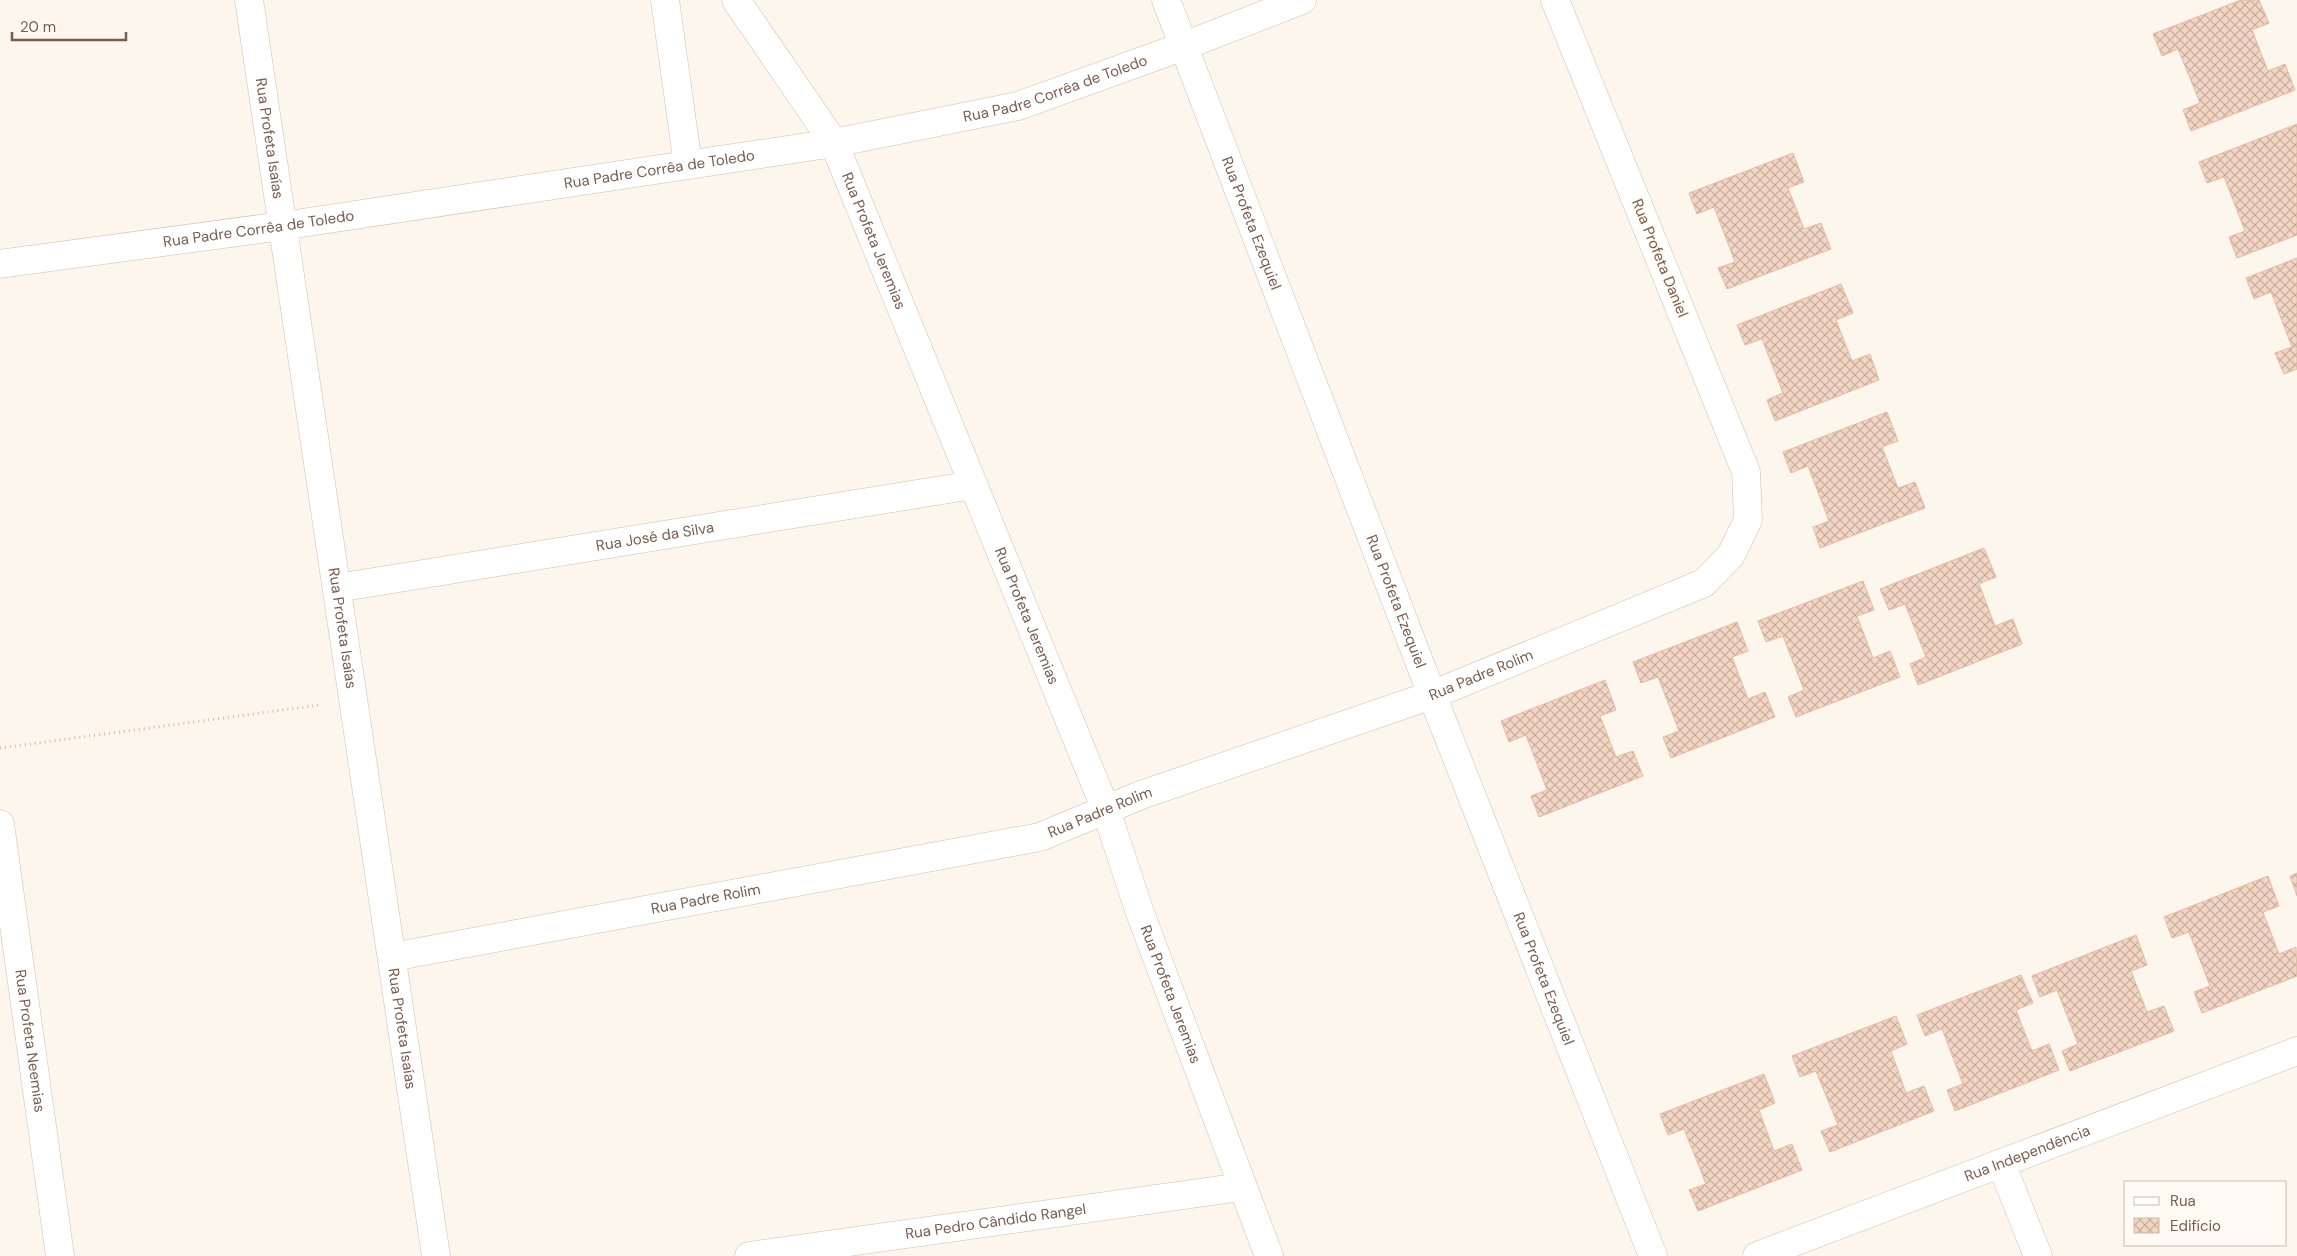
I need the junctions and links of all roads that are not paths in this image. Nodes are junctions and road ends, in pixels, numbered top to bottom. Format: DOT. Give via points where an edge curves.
graph roads {
  1 [pos="249,0"];
  2 [pos="665,0"];
  3 [pos="736,0"];
  4 [pos="1166,0"];
  5 [pos="1302,0"];
  6 [pos="1555,0"];
  7 [pos="1184,46"];
  8 [pos="834,143"];
  9 [pos="688,165"];
  10 [pos="282,226"];
  11 [pos="0,264"];
  12 [pos="974,485"];
  13 [pos="1748,520"];
  14 [pos="338,588"];
  15 [pos="1432,695"];
  16 [pos="1106,810"];
  17 [pos="0,824"];
  18 [pos="392,957"];
  19 [pos="2297,1051"];
  20 [pos="2001,1163"];
  21 [pos="1241,1187"];
  22 [pos="60,1256"];
  23 [pos="436,1256"];
  24 [pos="749,1256"];
  25 [pos="1269,1256"];
  26 [pos="1654,1256"];
  27 [pos="1757,1256"];
  28 [pos="2038,1256"];
  1 -- 10 [label="street, Rua Profeta Isaías"];
  2 -- 9 [label="street"];
  3 -- 8 [label="street, Rua Profeta Jeremias"];
  4 -- 7 [label="street, Rua Profeta Ezequiel"];
  5 -- 7 [label="street, Rua Padre Corrêa de Toledo"];
  6 -- 13 [label="street, Rua Profeta Daniel" via="1746,472"];
  7 -- 8 [label="street, Rua Padre Corrêa de Toledo" via="1018,106"];
  7 -- 15 [label="street, Rua Profeta Ezequiel"];
  8 -- 9 [label="street, Rua Padre Corrêa de Toledo"];
  8 -- 12 [label="street, Rua Profeta Jeremias"];
  9 -- 10 [label="street, Rua Padre Corrêa de Toledo"];
  10 -- 11 [label="street, Rua Padre Corrêa de Toledo"];
  10 -- 14 [label="street, Rua Profeta Isaías"];
  12 -- 14 [label="street, Rua José da Silva"];
  12 -- 16 [label="street, Rua Profeta Jeremias"];
  13 -- 15 [label="street, Rua Padre Rolim" via="1730,555 1704,583"];
  14 -- 18 [label="street, Rua Profeta Isaías"];
  15 -- 16 [label="street, Rua Padre Rolim" via="1141,795"];
  15 -- 26 [label="street, Rua Profeta Ezequiel"];
  16 -- 18 [label="street, Rua Padre Rolim" via="1040,837"];
  16 -- 21 [label="street, Rua Profeta Jeremias" via="1139,910"];
  17 -- 22 [label="street, Rua Profeta Neemias"];
  18 -- 23 [label="street, Rua Profeta Isaías"];
  19 -- 20 [label="street, Rua Independência"];
  20 -- 27 [label="street, Rua Independência"];
  20 -- 28 [label="street"];
  21 -- 24 [label="street, Rua Pedro Cândido Rangel"];
  21 -- 25 [label="street, Rua Profeta Jeremias"];
}
